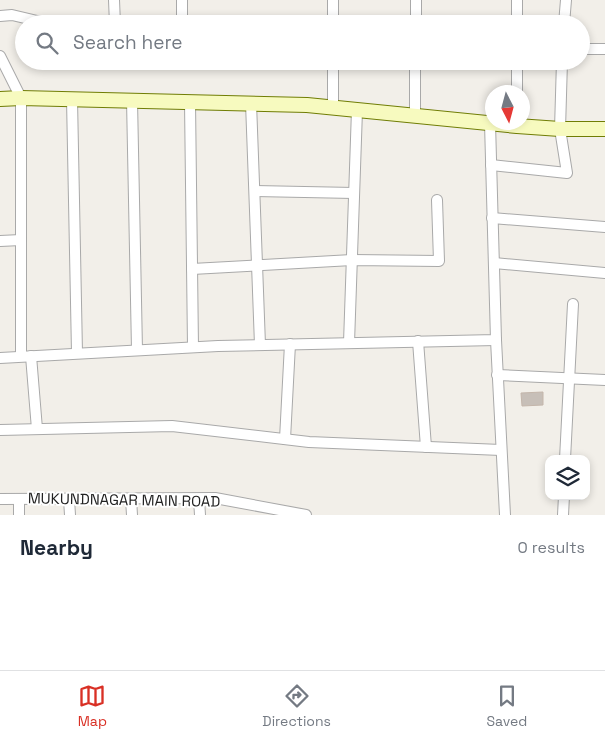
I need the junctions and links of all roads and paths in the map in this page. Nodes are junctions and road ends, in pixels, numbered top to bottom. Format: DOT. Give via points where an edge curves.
graph roads {
  1 [pos="114,0"];
  2 [pos="182,0"];
  3 [pos="332,0"];
  4 [pos="416,0"];
  5 [pos="517,0"];
  6 [pos="566,0"];
  7 [pos="115,15"];
  8 [pos="182,15"];
  9 [pos="332,15"];
  10 [pos="416,15"];
  11 [pos="517,15"];
  12 [pos="565,15"];
  13 [pos="0,16"];
  14 [pos="15,16"];
  15 [pos="605,48"];
  16 [pos="590,49"];
  17 [pos="0,56"];
  18 [pos="333,70"];
  19 [pos="415,70"];
  20 [pos="517,70"];
  21 [pos="562,70"];
  22 [pos="517,85"];
  23 [pos="21,98"];
  24 [pos="0,99"];
  25 [pos="72,99"];
  26 [pos="132,100"];
  27 [pos="190,102"];
  28 [pos="252,103"];
  29 [pos="333,107"];
  30 [pos="357,110"];
  31 [pos="415,116"];
  32 [pos="485,123"];
  33 [pos="530,126"];
  34 [pos="560,129"];
  35 [pos="605,129"];
  36 [pos="490,130"];
  37 [pos="491,165"];
  38 [pos="255,191"];
  39 [pos="354,193"];
  40 [pos="437,200"];
  41 [pos="492,218"];
  42 [pos="605,227"];
  43 [pos="21,240"];
  44 [pos="0,241"];
  45 [pos="352,260"];
  46 [pos="494,263"];
  47 [pos="257,265"];
  48 [pos="192,269"];
  49 [pos="605,272"];
  50 [pos="573,304"];
  51 [pos="496,340"];
  52 [pos="418,342"];
  53 [pos="350,343"];
  54 [pos="290,344"];
  55 [pos="260,345"];
  56 [pos="193,347"];
  57 [pos="137,350"];
  58 [pos="77,353"];
  59 [pos="26,356"];
  60 [pos="0,358"];
  61 [pos="497,375"];
  62 [pos="570,378"];
  63 [pos="605,380"];
  64 [pos="37,429"];
  65 [pos="0,430"];
  66 [pos="285,439"];
  67 [pos="426,447"];
  68 [pos="501,450"];
  69 [pos="566,455"];
  70 [pos="131,498"];
  71 [pos="199,498"];
  72 [pos="0,499"];
  73 [pos="18,499"];
  74 [pos="69,499"];
  75 [pos="564,500"];
  76 [pos="19,515"];
  77 [pos="70,515"];
  78 [pos="132,515"];
  79 [pos="200,515"];
  80 [pos="306,515"];
  81 [pos="504,515"];
  82 [pos="562,515"];
  1 -- 7 [label="street"];
  2 -- 8 [label="street"];
  3 -- 9 [label="street"];
  4 -- 10 [label="street"];
  5 -- 11 [label="street"];
  6 -- 12 [label="street"];
  13 -- 14 [label="street"];
  15 -- 16 [label="street"];
  17 -- 23 [label="street"];
  18 -- 29 [label="street"];
  19 -- 31 [label="street"];
  20 -- 22 [label="street"];
  21 -- 34 [label="street"];
  23 -- 24 [label="street"];
  23 -- 25 [label="street"];
  23 -- 43 [label="street"];
  25 -- 26 [label="street"];
  25 -- 58 [label="street"];
  26 -- 27 [label="street"];
  26 -- 57 [label="street"];
  27 -- 28 [label="street"];
  27 -- 48 [label="street"];
  28 -- 29 [label="street"];
  28 -- 38 [label="street"];
  29 -- 30 [label="street"];
  30 -- 31 [label="street"];
  30 -- 39 [label="street"];
  31 -- 32 [label="street"];
  33 -- 34 [label="street"];
  34 -- 35 [label="street"];
  34 -- 37 [label="street" via="567,173"];
  36 -- 37 [label="street"];
  37 -- 41 [label="street"];
  38 -- 39 [label="street"];
  38 -- 47 [label="street"];
  39 -- 45 [label="street"];
  40 -- 45 [label="street" via="439,261"];
  41 -- 42 [label="street"];
  41 -- 46 [label="street"];
  43 -- 44 [label="street"];
  43 -- 59 [label="street"];
  45 -- 47 [label="street"];
  45 -- 53 [label="street"];
  46 -- 49 [label="street"];
  46 -- 51 [label="street"];
  47 -- 48 [label="street"];
  47 -- 55 [label="street"];
  48 -- 56 [label="street"];
  50 -- 62 [label="street"];
  51 -- 52 [label="street"];
  51 -- 61 [label="street"];
  52 -- 53 [label="street"];
  52 -- 67 [label="street"];
  53 -- 54 [label="street"];
  54 -- 55 [label="street"];
  54 -- 66 [label="street"];
  55 -- 56 [label="street"];
  56 -- 57 [label="street"];
  57 -- 58 [label="street"];
  58 -- 59 [label="street"];
  59 -- 60 [label="street"];
  59 -- 64 [label="street"];
  61 -- 62 [label="street"];
  61 -- 68 [label="street"];
  62 -- 63 [label="street"];
  62 -- 69 [label="street"];
  64 -- 65 [label="street"];
  64 -- 66 [label="street" via="172,426"];
  66 -- 67 [label="street"];
  67 -- 68 [label="street"];
  68 -- 81 [label="street"];
  70 -- 71 [label="street, MUKUNDNAGAR MAIN ROAD"];
  70 -- 74 [label="street, MUKUNDNAGAR MAIN ROAD"];
  70 -- 78 [label="street"];
  71 -- 79 [label="street"];
  71 -- 80 [label="street, MUKUNDNAGAR MAIN ROAD" via="215,498"];
  72 -- 73 [label="street, MUKUNDNAGAR MAIN ROAD"];
  73 -- 74 [label="street, MUKUNDNAGAR MAIN ROAD"];
  73 -- 76 [label="street"];
  74 -- 77 [label="street"];
  75 -- 82 [label="street"];
}
